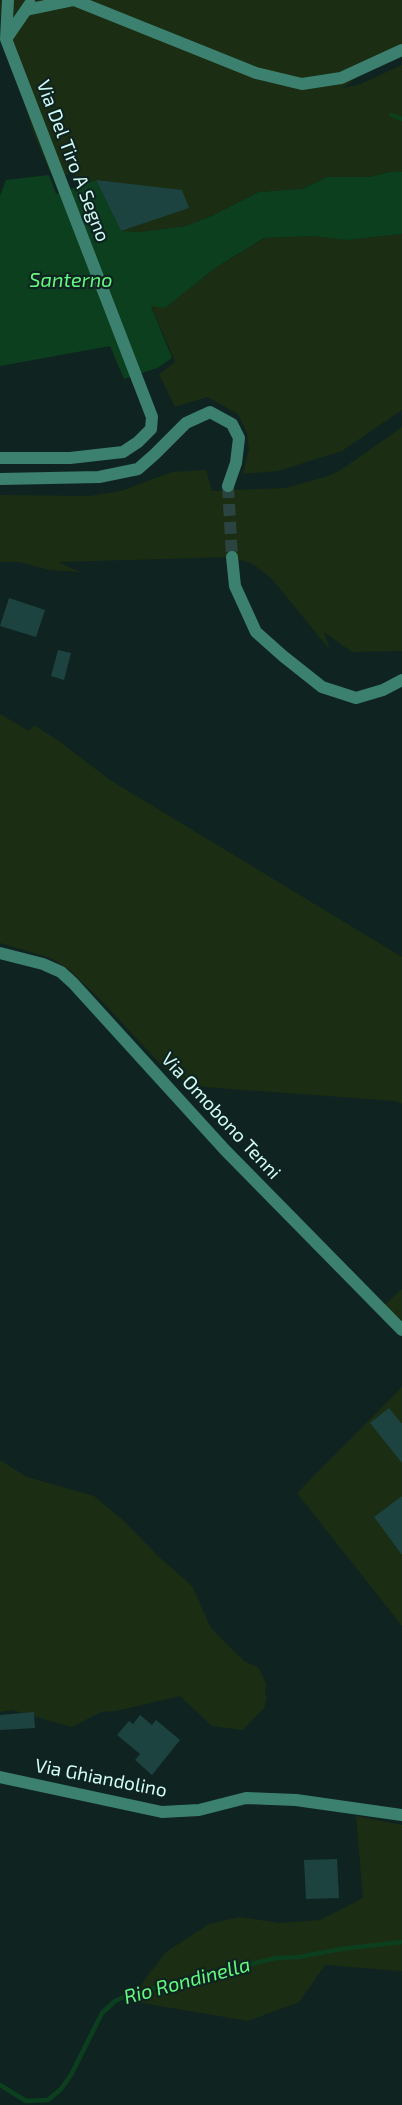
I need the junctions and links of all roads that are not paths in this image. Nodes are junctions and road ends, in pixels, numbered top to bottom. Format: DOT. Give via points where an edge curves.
graph roads {
  1 [pos="74,0"];
  2 [pos="9,1"];
  3 [pos="29,5"];
  4 [pos="6,39"];
  5 [pos="402,50"];
  6 [pos="0,458"];
  7 [pos="0,479"];
  8 [pos="228,486"];
  9 [pos="232,557"];
  10 [pos="402,680"];
  11 [pos="0,953"];
  12 [pos="402,1330"];
  13 [pos="0,1778"];
  14 [pos="402,1815"];
  1 -- 3 [label="street"];
  1 -- 5 [label="street" via="256,73 302,84 341,78"];
  2 -- 4 [label="street, Via Del Tiro A Segno"];
  3 -- 4 [label="street"];
  4 -- 6 [label="street, Via Del Tiro A Segno" via="152,417 151,430 123,452 70,458"];
  7 -- 8 [label="street" via="99,477 138,469 186,423 210,412 232,424 239,438 236,463"];
  9 -- 10 [label="street" via="235,586 256,632 322,687 356,698"];
  11 -- 12 [label="street, Via Omobono Tenni" via="43,964 61,972 73,983 225,1150"];
  13 -- 14 [label="street, Via Ghiandolino" via="162,1812 200,1810 246,1798 296,1800"];
}
